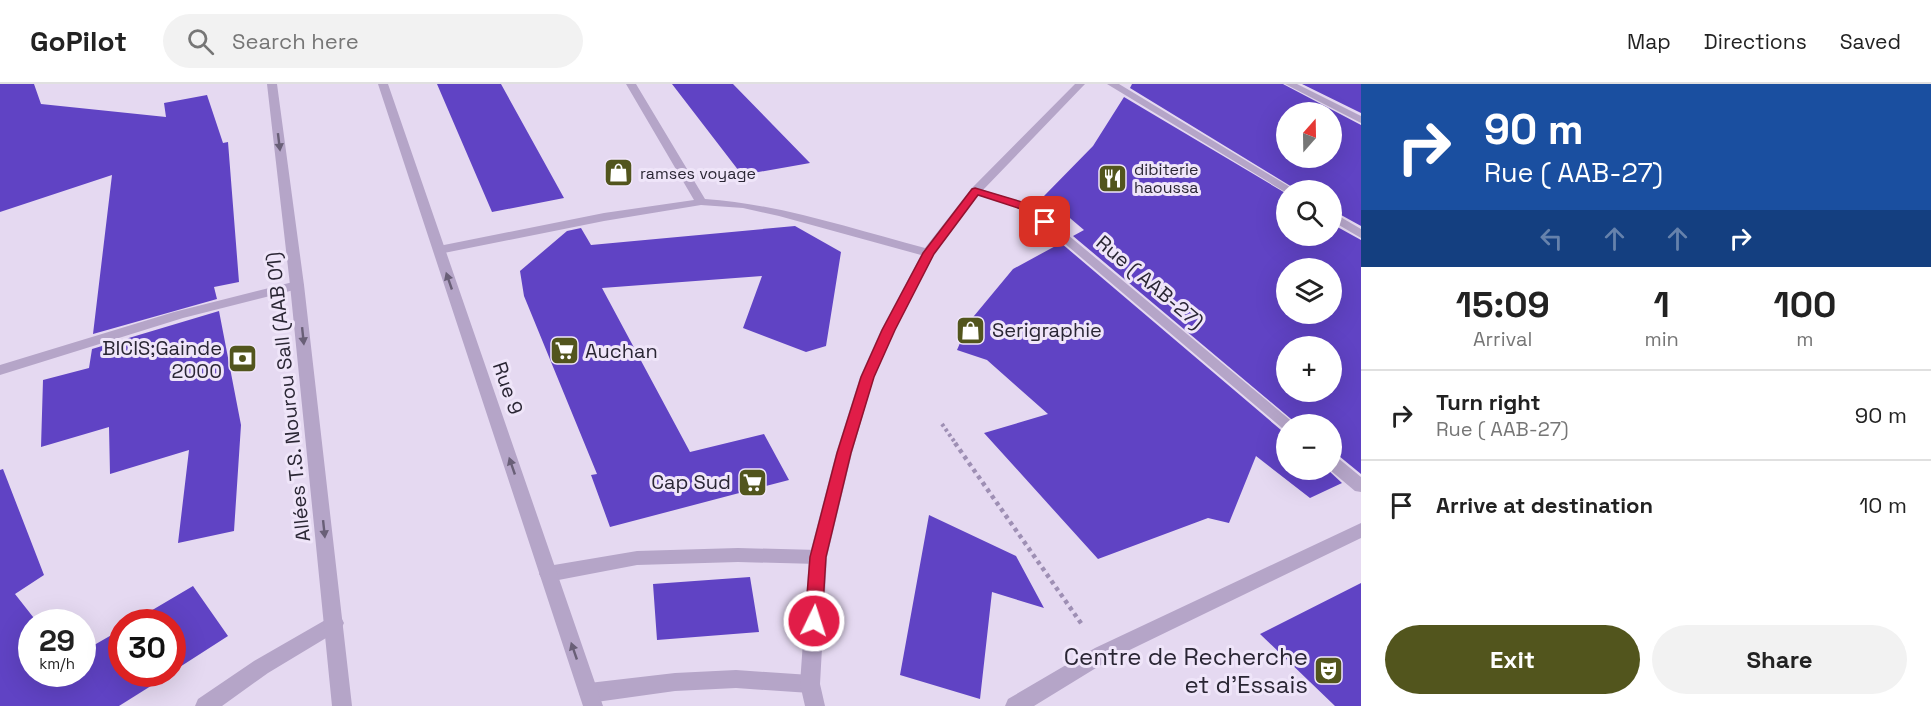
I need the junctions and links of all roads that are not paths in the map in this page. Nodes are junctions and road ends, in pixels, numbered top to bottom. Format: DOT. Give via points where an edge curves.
graph roads {
  1 [pos="272,84"];
  2 [pos="383,84"];
  3 [pos="631,84"];
  4 [pos="1080,84"];
  5 [pos="1112,84"];
  6 [pos="1290,84"];
  7 [pos="1361,120"];
  8 [pos="1276,182"];
  9 [pos="975,191"];
  10 [pos="701,202"];
  11 [pos="1342,222"];
  12 [pos="1361,234"];
  13 [pos="439,250"];
  14 [pos="928,253"];
  15 [pos="297,285"];
  16 [pos="0,370"];
  17 [pos="1276,415"];
  18 [pos="1342,470"];
  19 [pos="1361,486"];
  20 [pos="1361,530"];
  21 [pos="818,557"];
  22 [pos="548,574"];
  23 [pos="333,623"];
  24 [pos="810,684"];
  25 [pos="591,700"];
  26 [pos="205,706"];
  27 [pos="342,706"];
  28 [pos="815,706"];
  29 [pos="1015,706"];
  1 -- 15 [label="street, Allées T.S. Nourou Sall (AAB 01), one-way"];
  2 -- 13 [label="street, Rue 9"];
  3 -- 10 [label="street"];
  4 -- 9 [label="street"];
  5 -- 8 [label="street"];
  6 -- 7 [label="street"];
  9 -- 14 [label="street"];
  9 -- 17 [label="street, Rue ( AAB-27)" via="1028,207"];
  10 -- 13 [label="street"];
  10 -- 14 [label="street" via="781,213"];
  11 -- 12 [label="street"];
  22 -- 13 [label="street, Rue 9, one-way"];
  14 -- 21 [label="street" via="867,377"];
  15 -- 16 [label="street" via="179,315"];
  15 -- 23 [label="street, Allées T.S. Nourou Sall (AAB 01), one-way"];
  18 -- 19 [label="street"];
  20 -- 29 [label="street" via="1102,654"];
  21 -- 22 [label="street" via="637,558"];
  21 -- 24 [label="street"];
  25 -- 22 [label="street, Rue 9, one-way"];
  23 -- 26 [label="street"];
  23 -- 27 [label="street, Allées T.S. Nourou Sall (AAB 01)"];
  24 -- 25 [label="street" via="736,679 685,681"];
  24 -- 28 [label="street"];
}
